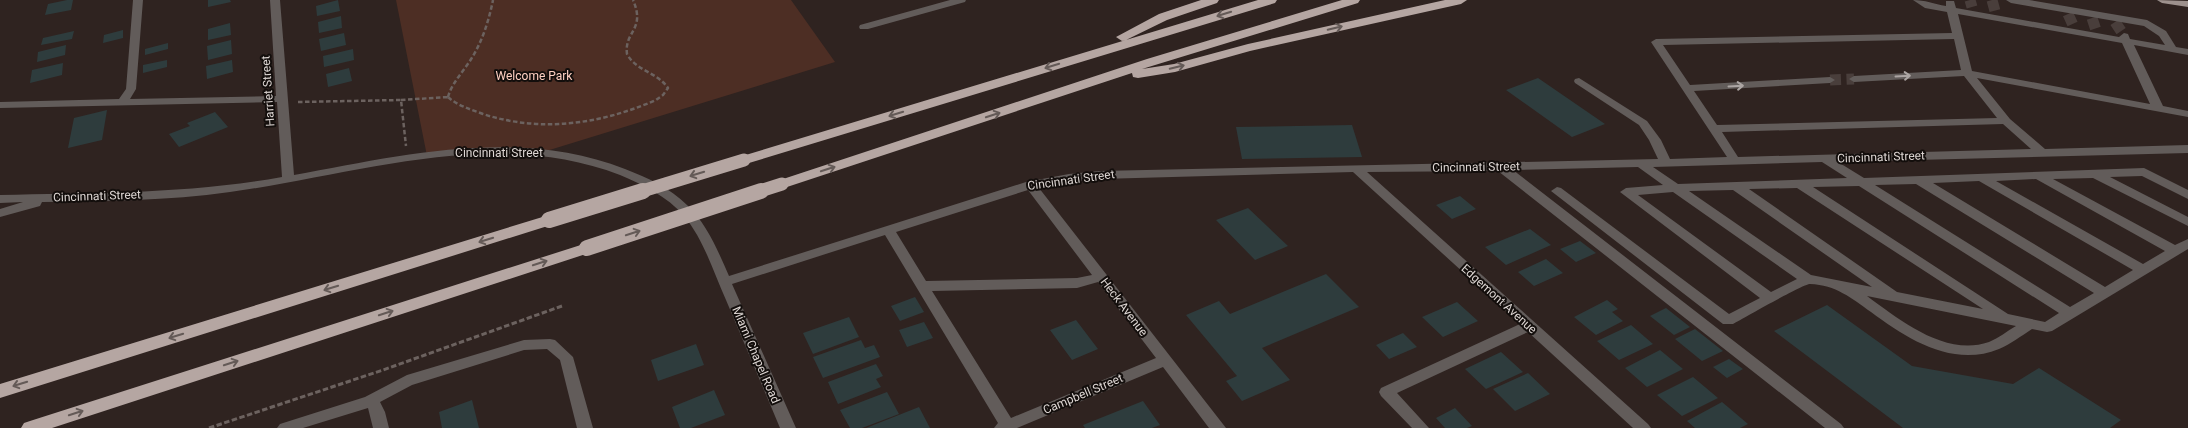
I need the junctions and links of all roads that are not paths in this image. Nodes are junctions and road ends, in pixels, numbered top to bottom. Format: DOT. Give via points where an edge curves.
graph roads {
  1 [pos="138,0"];
  2 [pos="275,0"];
  3 [pos="961,0"];
  4 [pos="1213,0"];
  5 [pos="1271,0"];
  6 [pos="1354,0"];
  7 [pos="1461,0"];
  8 [pos="1918,0"];
  9 [pos="2011,0"];
  10 [pos="2162,0"];
  11 [pos="2032,2"];
  12 [pos="2188,4"];
  13 [pos="1950,7"];
  14 [pos="2041,26"];
  15 [pos="864,27"];
  16 [pos="1958,36"];
  17 [pos="2125,38"];
  18 [pos="2172,49"];
  19 [pos="2188,52"];
  20 [pos="1082,57"];
  21 [pos="1967,72"];
  22 [pos="1854,79"];
  23 [pos="1830,80"];
  24 [pos="1095,81"];
  25 [pos="1579,81"];
  26 [pos="1687,88"];
  27 [pos="283,99"];
  28 [pos="123,102"];
  29 [pos="0,105"];
  30 [pos="2158,108"];
  31 [pos="2188,114"];
  32 [pos="2006,120"];
  33 [pos="1714,128"];
  34 [pos="2188,149"];
  35 [pos="2042,153"];
  36 [pos="1824,158"];
  37 [pos="1735,161"];
  38 [pos="1666,163"];
  39 [pos="1641,164"];
  40 [pos="1501,167"];
  41 [pos="1356,168"];
  42 [pos="2096,174"];
  43 [pos="2038,176"];
  44 [pos="1980,177"];
  45 [pos="1919,179"];
  46 [pos="288,180"];
  47 [pos="1860,181"];
  48 [pos="1798,184"];
  49 [pos="1030,185"];
  50 [pos="1736,186"];
  51 [pos="1676,188"];
  52 [pos="1557,191"];
  53 [pos="2188,195"];
  54 [pos="57,197"];
  55 [pos="0,199"];
  56 [pos="0,213"];
  57 [pos="2188,222"];
  58 [pos="888,230"];
  59 [pos="2188,243"];
  60 [pos="2175,251"];
  61 [pos="2143,270"];
  62 [pos="1101,276"];
  63 [pos="1806,278"];
  64 [pos="725,282"];
  65 [pos="922,286"];
  66 [pos="1844,286"];
  67 [pos="2105,293"];
  68 [pos="1895,297"];
  69 [pos="1770,298"];
  70 [pos="2070,314"];
  71 [pos="2008,319"];
  72 [pos="2029,324"];
  73 [pos="1530,326"];
  74 [pos="1165,360"];
  75 [pos="0,391"];
  76 [pos="368,402"];
  77 [pos="1006,427"];
  78 [pos="30,428"];
  79 [pos="285,428"];
  80 [pos="380,428"];
  81 [pos="585,428"];
  82 [pos="788,428"];
  83 [pos="1218,428"];
  84 [pos="1421,428"];
  85 [pos="1644,428"];
  86 [pos="1836,428"];
  1 -- 28 [label="street" via="131,89"];
  2 -- 27 [label="street, Harriet Street"];
  3 -- 15 [label="street"];
  4 -- 20 [label="highway" via="1163,16"];
  5 -- 20 [label="highway, one-way"];
  6 -- 24 [label="highway"];
  24 -- 7 [label="highway, one-way" via="1175,68"];
  8 -- 13 [label="street" via="1929,6"];
  9 -- 11 [label="street"];
  10 -- 12 [label="main road"];
  11 -- 14 [label="street"];
  11 -- 18 [label="street" via="2068,12 2147,23 2168,38"];
  13 -- 14 [label="street"];
  13 -- 16 [label="street"];
  14 -- 17 [label="street"];
  16 -- 21 [label="street"];
  16 -- 26 [label="street" via="1656,42"];
  17 -- 18 [label="street"];
  17 -- 30 [label="street"];
  18 -- 19 [label="street"];
  20 -- 75 [label="highway, one-way, bridge"];
  22 -- 21 [label="street, one-way"];
  21 -- 30 [label="street"];
  21 -- 32 [label="street"];
  26 -- 23 [label="street, one-way"];
  78 -- 24 [label="highway, one-way, bridge"];
  25 -- 38 [label="street" via="1643,123"];
  26 -- 33 [label="street"];
  27 -- 28 [label="street"];
  27 -- 46 [label="street, Harriet Street"];
  28 -- 29 [label="street"];
  30 -- 31 [label="street"];
  32 -- 33 [label="street"];
  32 -- 35 [label="street"];
  33 -- 37 [label="street"];
  34 -- 35 [label="street, Cincinnati Street"];
  35 -- 36 [label="street, Cincinnati Street"];
  36 -- 37 [label="street, Cincinnati Street"];
  36 -- 47 [label="street"];
  37 -- 38 [label="street, Cincinnati Street"];
  38 -- 39 [label="street, Cincinnati Street"];
  39 -- 40 [label="street, Cincinnati Street"];
  39 -- 51 [label="street"];
  40 -- 41 [label="street, Cincinnati Street"];
  40 -- 86 [label="street"];
  41 -- 49 [label="street, Cincinnati Street" via="1116,174"];
  41 -- 73 [label="street, Edgemont Avenue"];
  42 -- 43 [label="street"];
  42 -- 53 [label="street" via="2144,172"];
  42 -- 57 [label="street"];
  43 -- 44 [label="street"];
  43 -- 60 [label="street"];
  44 -- 45 [label="street"];
  44 -- 61 [label="street"];
  45 -- 47 [label="street"];
  45 -- 67 [label="street"];
  46 -- 54 [label="street, Cincinnati Street" via="186,192"];
  46 -- 64 [label="street, Cincinnati Street" via="482,151 543,152 598,162 658,188 687,212"];
  47 -- 48 [label="street"];
  47 -- 70 [label="street"];
  48 -- 50 [label="street"];
  48 -- 71 [label="street"];
  49 -- 58 [label="street, Cincinnati Street"];
  49 -- 62 [label="street, Heck Avenue"];
  50 -- 51 [label="street"];
  50 -- 68 [label="street"];
  51 -- 63 [label="street"];
  51 -- 69 [label="street" via="1626,192"];
  52 -- 69 [label="street" via="1728,320"];
  54 -- 55 [label="street, Cincinnati Street"];
  54 -- 56 [label="street"];
  58 -- 64 [label="street, Cincinnati Street"];
  58 -- 65 [label="street"];
  59 -- 60 [label="street"];
  60 -- 61 [label="street"];
  61 -- 67 [label="street"];
  62 -- 65 [label="street" via="1077,283"];
  62 -- 74 [label="street, Heck Avenue"];
  63 -- 66 [label="street"];
  63 -- 69 [label="street"];
  64 -- 82 [label="street, Miami Chapel Road"];
  65 -- 77 [label="street"];
  66 -- 68 [label="street"];
  66 -- 72 [label="street" via="1904,329 1942,346 1963,350 1992,347"];
  67 -- 70 [label="street"];
  68 -- 71 [label="street"];
  70 -- 72 [label="street" via="2047,327"];
  71 -- 72 [label="street"];
  73 -- 84 [label="street" via="1386,392"];
  73 -- 85 [label="street, Edgemont Avenue"];
  74 -- 77 [label="street, Campbell Street"];
  74 -- 83 [label="street, Heck Avenue"];
  76 -- 79 [label="street"];
  76 -- 80 [label="street" via="374,404 378,412"];
  76 -- 81 [label="street" via="407,381 524,345 550,344 566,357"];
}
